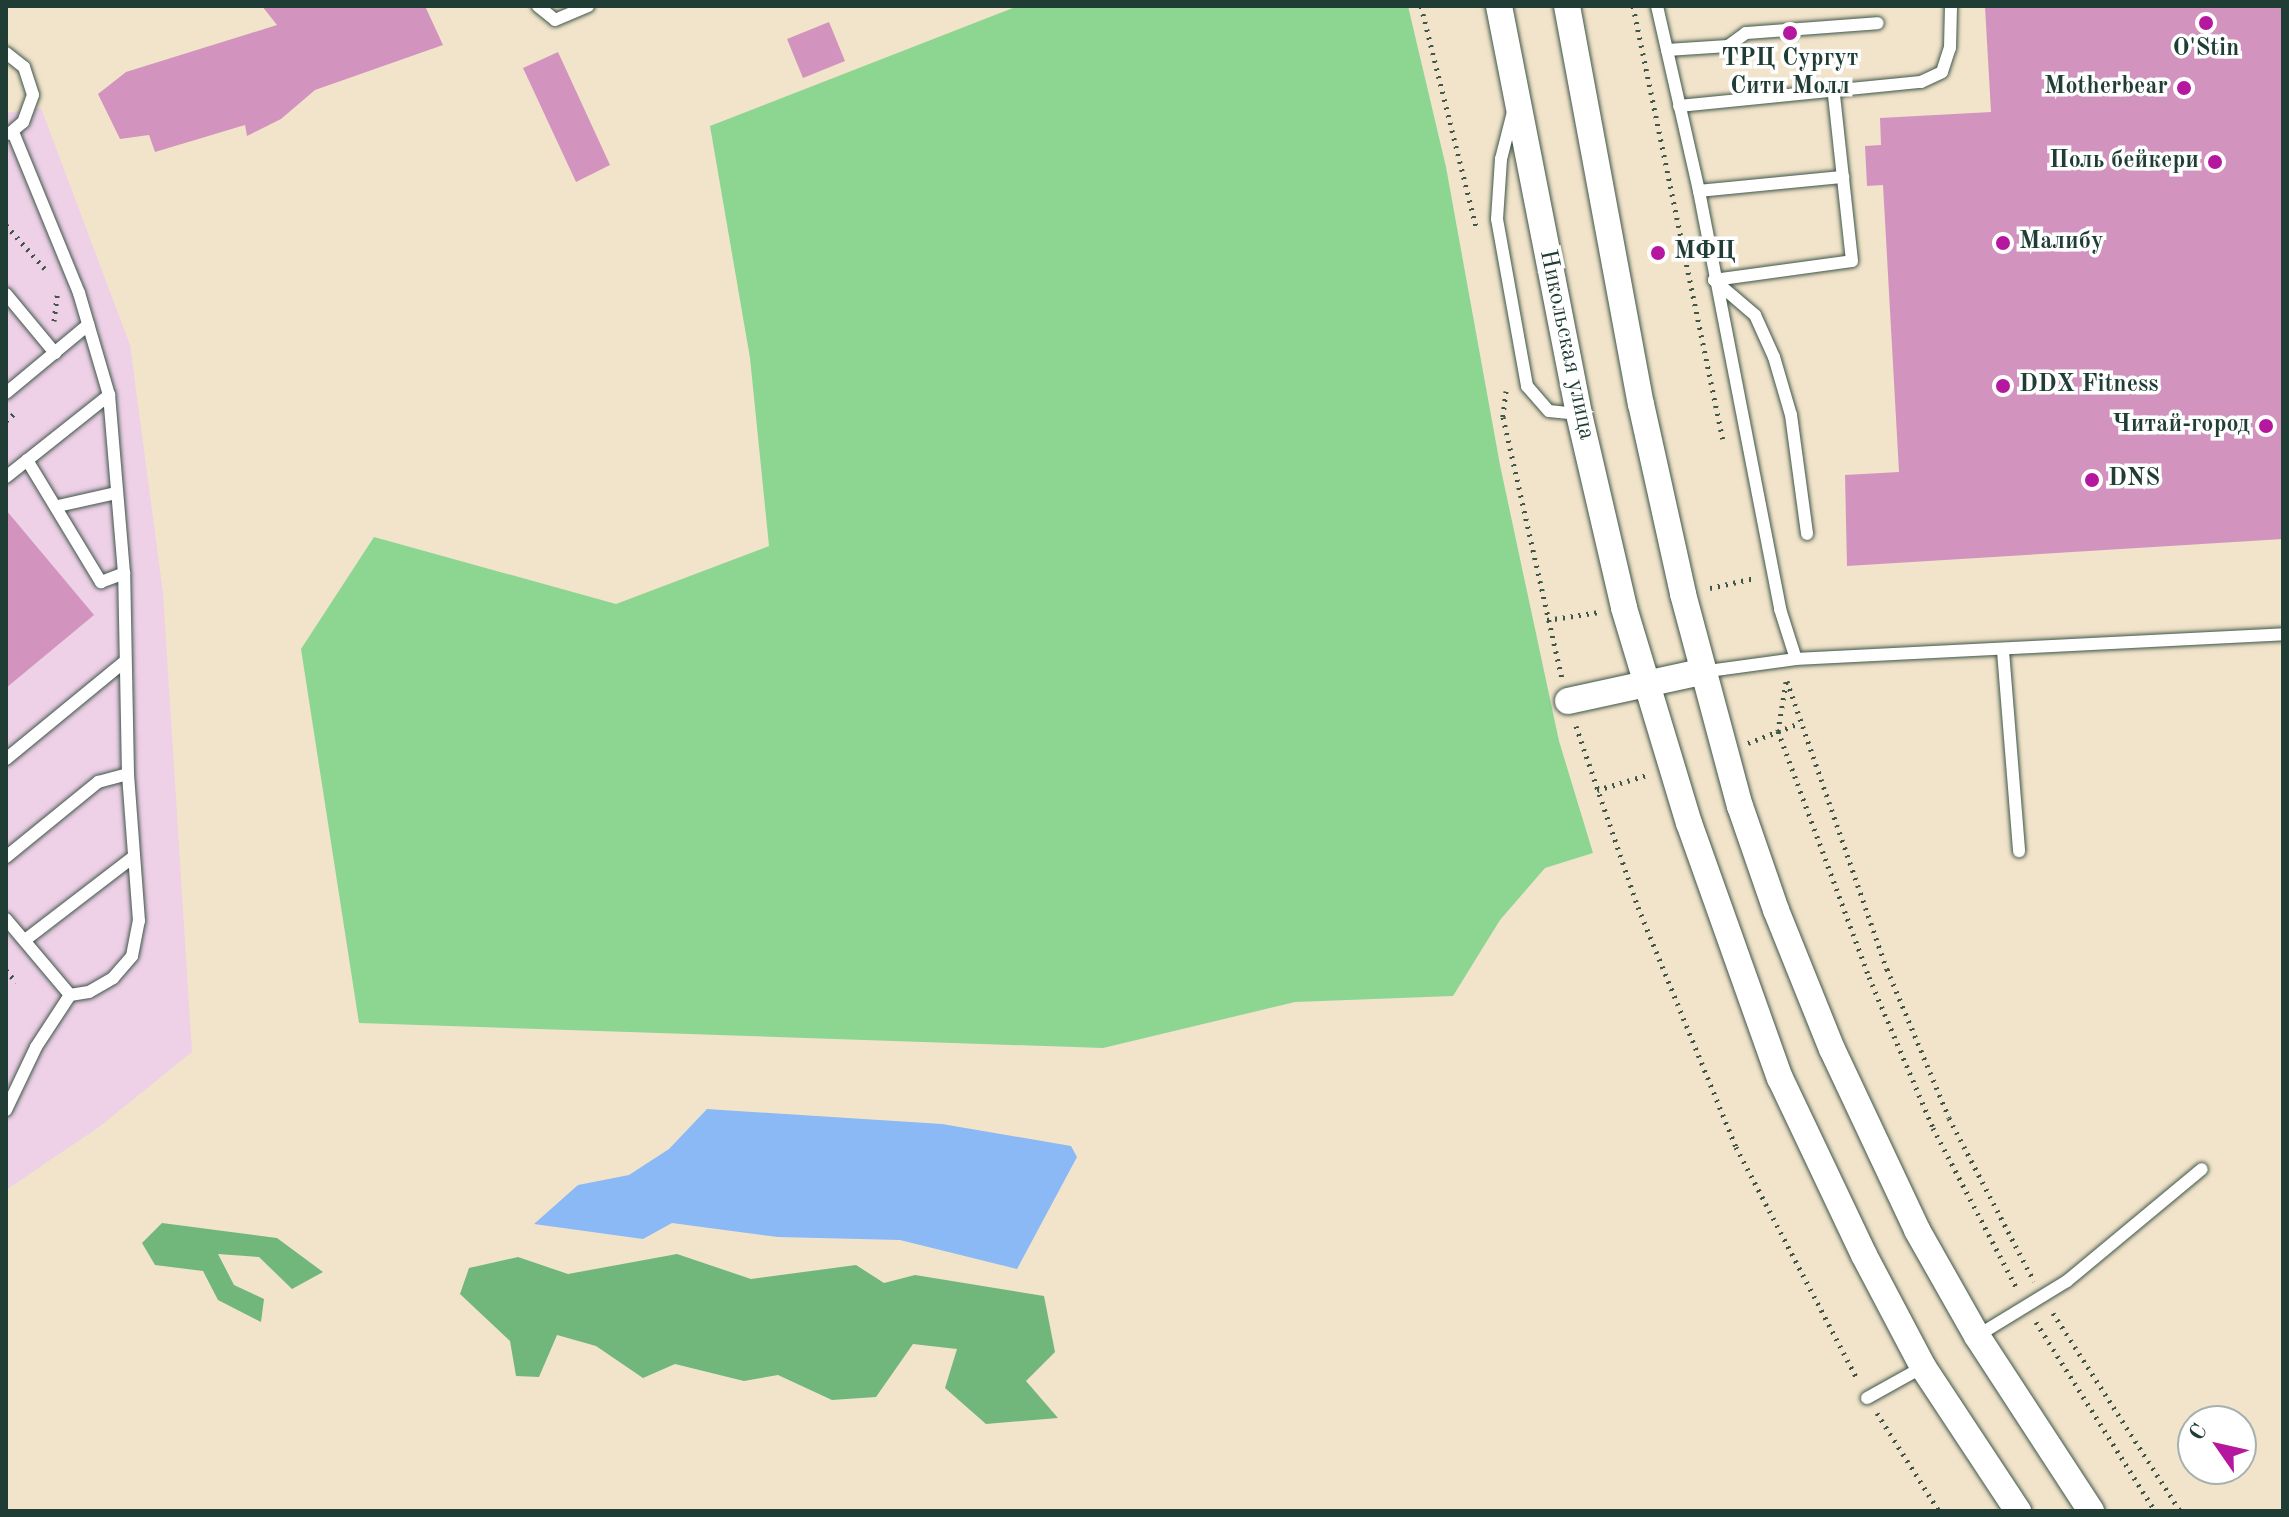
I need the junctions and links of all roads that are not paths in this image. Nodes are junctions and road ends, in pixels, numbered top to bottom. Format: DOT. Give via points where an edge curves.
graph roads {
  1 [pos="538,6"];
  2 [pos="588,6"];
  3 [pos="1499,6"];
  4 [pos="1567,6"];
  5 [pos="1657,6"];
  6 [pos="1951,6"];
  7 [pos="1878,23"];
  8 [pos="1667,50"];
  9 [pos="6,53"];
  10 [pos="1834,94"];
  11 [pos="1516,101"];
  12 [pos="1679,106"];
  13 [pos="10,133"];
  14 [pos="1843,177"];
  15 [pos="1699,191"];
  16 [pos="1714,280"];
  17 [pos="6,294"];
  18 [pos="88,325"];
  19 [pos="55,353"];
  20 [pos="6,393"];
  21 [pos="109,395"];
  22 [pos="1579,414"];
  23 [pos="27,460"];
  24 [pos="6,477"];
  25 [pos="116,493"];
  26 [pos="58,506"];
  27 [pos="1807,534"];
  28 [pos="124,573"];
  29 [pos="2283,634"];
  30 [pos="2003,651"];
  31 [pos="1796,659"];
  32 [pos="124,662"];
  33 [pos="1701,672"];
  34 [pos="1644,683"];
  35 [pos="1568,701"];
  36 [pos="6,759"];
  37 [pos="128,774"];
  38 [pos="2019,851"];
  39 [pos="6,857"];
  40 [pos="132,858"];
  41 [pos="6,919"];
  42 [pos="25,940"];
  43 [pos="70,995"];
  44 [pos="6,1110"];
  45 [pos="2202,1169"];
  46 [pos="1977,1336"];
  47 [pos="1923,1367"];
  48 [pos="1867,1398"];
  49 [pos="2018,1511"];
  50 [pos="2091,1511"];
  1 -- 2 [label="lane" via="555,20"];
  3 -- 11 [label="street, Никольская улица"];
  4 -- 33 [label="street" via="1641,404"];
  5 -- 8 [label="lane"];
  6 -- 10 [label="lane" via="1950,48 1942,72 1921,82"];
  7 -- 8 [label="lane" via="1746,33 1728,46"];
  8 -- 12 [label="lane"];
  9 -- 13 [label="lane" via="24,67 33,95 23,122"];
  10 -- 12 [label="lane"];
  10 -- 14 [label="lane"];
  11 -- 22 [label="street, Никольская улица"];
  11 -- 22 [label="lane" via="1501,159 1497,219 1527,386 1549,411"];
  12 -- 15 [label="lane"];
  13 -- 18 [label="lane"];
  14 -- 15 [label="lane"];
  14 -- 16 [label="lane" via="1852,261"];
  15 -- 16 [label="lane"];
  16 -- 27 [label="lane" via="1755,315 1774,357 1791,415"];
  16 -- 31 [label="lane" via="1780,609"];
  17 -- 19 [label="lane"];
  18 -- 19 [label="lane"];
  18 -- 21 [label="lane"];
  19 -- 20 [label="lane"];
  21 -- 23 [label="lane"];
  21 -- 25 [label="lane"];
  22 -- 34 [label="street, Никольская улица"];
  23 -- 24 [label="lane"];
  23 -- 26 [label="lane"];
  25 -- 26 [label="lane"];
  25 -- 28 [label="lane"];
  26 -- 28 [label="lane" via="101,582"];
  28 -- 32 [label="lane"];
  29 -- 30 [label="lane"];
  30 -- 31 [label="lane"];
  30 -- 38 [label="lane"];
  31 -- 33 [label="lane"];
  32 -- 36 [label="lane"];
  32 -- 37 [label="lane"];
  33 -- 34 [label="street"];
  33 -- 46 [label="street" via="1745,821 1827,1035 1917,1230"];
  34 -- 35 [label="street"];
  34 -- 47 [label="street, Никольская улица" via="1780,1078"];
  37 -- 39 [label="lane" via="98,782"];
  37 -- 40 [label="lane"];
  40 -- 42 [label="lane"];
  40 -- 43 [label="lane" via="139,921 132,956 113,978 89,992"];
  41 -- 42 [label="lane"];
  42 -- 43 [label="lane"];
  43 -- 44 [label="lane" via="36,1047"];
  45 -- 46 [label="lane" via="2135,1229"];
  46 -- 50 [label="street"];
  47 -- 48 [label="lane"];
  47 -- 49 [label="street, Никольская улица"];
}
